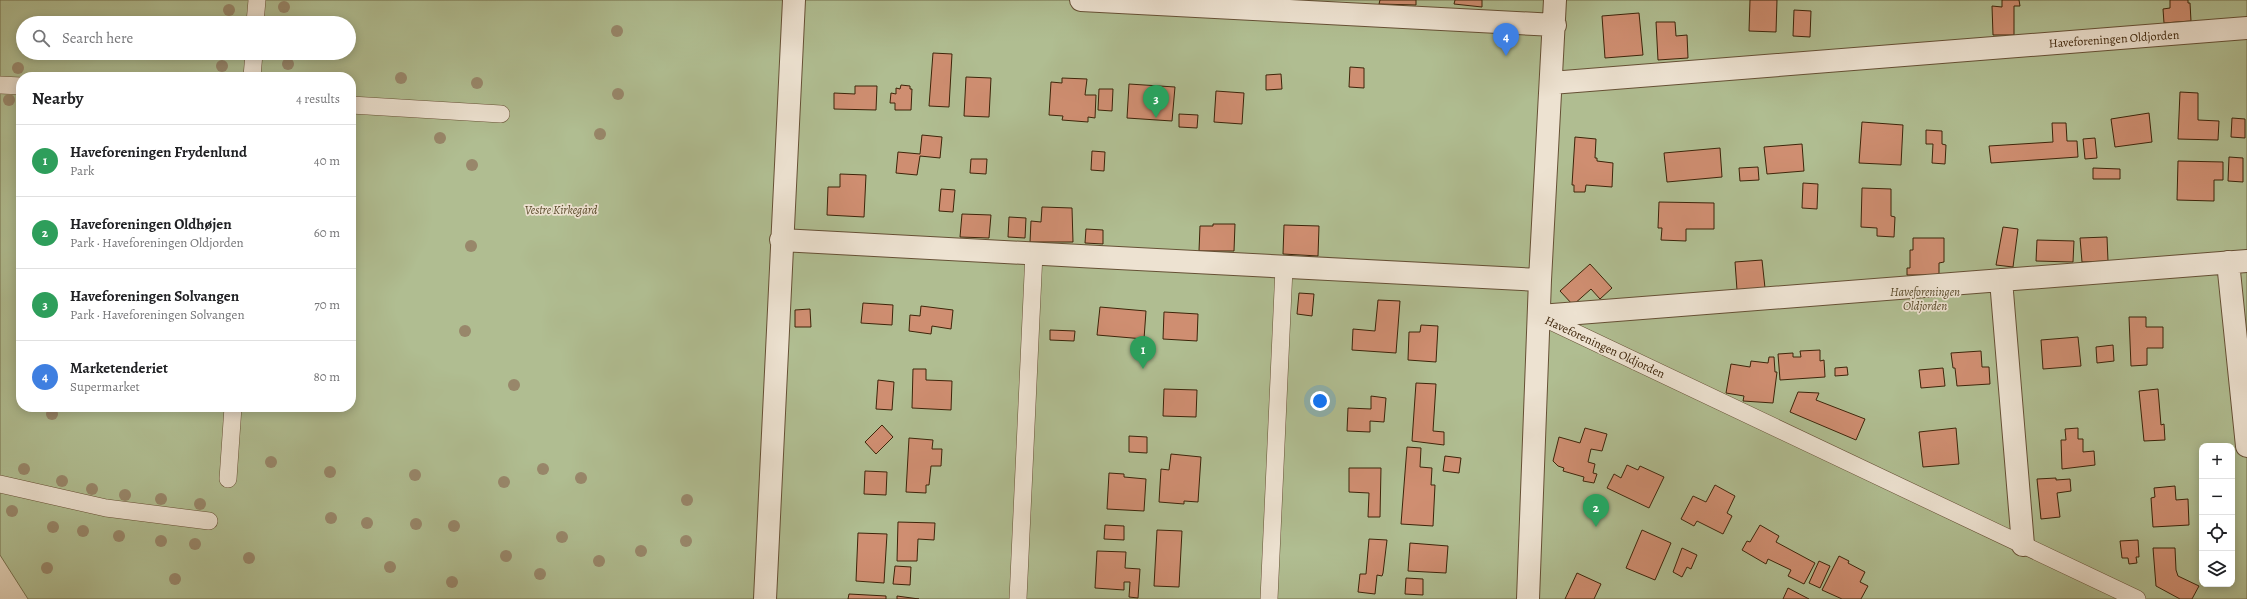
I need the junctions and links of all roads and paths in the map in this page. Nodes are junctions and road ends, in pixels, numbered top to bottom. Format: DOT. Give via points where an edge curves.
graph roads {
  1 [pos="257,0"];
  2 [pos="794,0"];
  3 [pos="1081,0"];
  4 [pos="1555,0"];
  5 [pos="256,16"];
  6 [pos="1554,25"];
  7 [pos="2247,28"];
  8 [pos="253,60"];
  9 [pos="252,72"];
  10 [pos="1551,83"];
  11 [pos="0,85"];
  12 [pos="16,86"];
  13 [pos="356,105"];
  14 [pos="501,114"];
  15 [pos="781,240"];
  16 [pos="1034,253"];
  17 [pos="2237,262"];
  18 [pos="1284,268"];
  19 [pos="1540,280"];
  20 [pos="2001,280"];
  21 [pos="1540,316"];
  22 [pos="233,412"];
  23 [pos="2247,446"];
  24 [pos="228,479"];
  25 [pos="0,484"];
  26 [pos="209,521"];
  27 [pos="2023,544"];
  28 [pos="1530,598"];
  29 [pos="765,599"];
  30 [pos="1018,599"];
  31 [pos="1269,599"];
  32 [pos="2137,599"];
  1 -- 5 [label="lane"];
  2 -- 15 [label="street"];
  3 -- 6 [label="street"];
  4 -- 6 [label="street"];
  6 -- 10 [label="street"];
  7 -- 10 [label="street, Haveforeningen Oldjorden"];
  8 -- 9 [label="lane"];
  10 -- 19 [label="street"];
  11 -- 12 [label="lane"];
  13 -- 14 [label="lane"];
  15 -- 16 [label="street"];
  15 -- 29 [label="street"];
  16 -- 18 [label="street"];
  16 -- 30 [label="lane"];
  17 -- 20 [label="street, Haveforeningen Oldjorden"];
  17 -- 23 [label="street"];
  18 -- 19 [label="street"];
  18 -- 31 [label="lane"];
  19 -- 21 [label="street"];
  20 -- 21 [label="street, Haveforeningen Oldjorden"];
  20 -- 27 [label="street"];
  21 -- 27 [label="lane, Haveforeningen Oldjorden"];
  21 -- 28 [label="street"];
  22 -- 24 [label="lane"];
  25 -- 26 [label="lane" via="106,508"];
  27 -- 32 [label="lane, Haveforeningen Oldjorden"];
}
